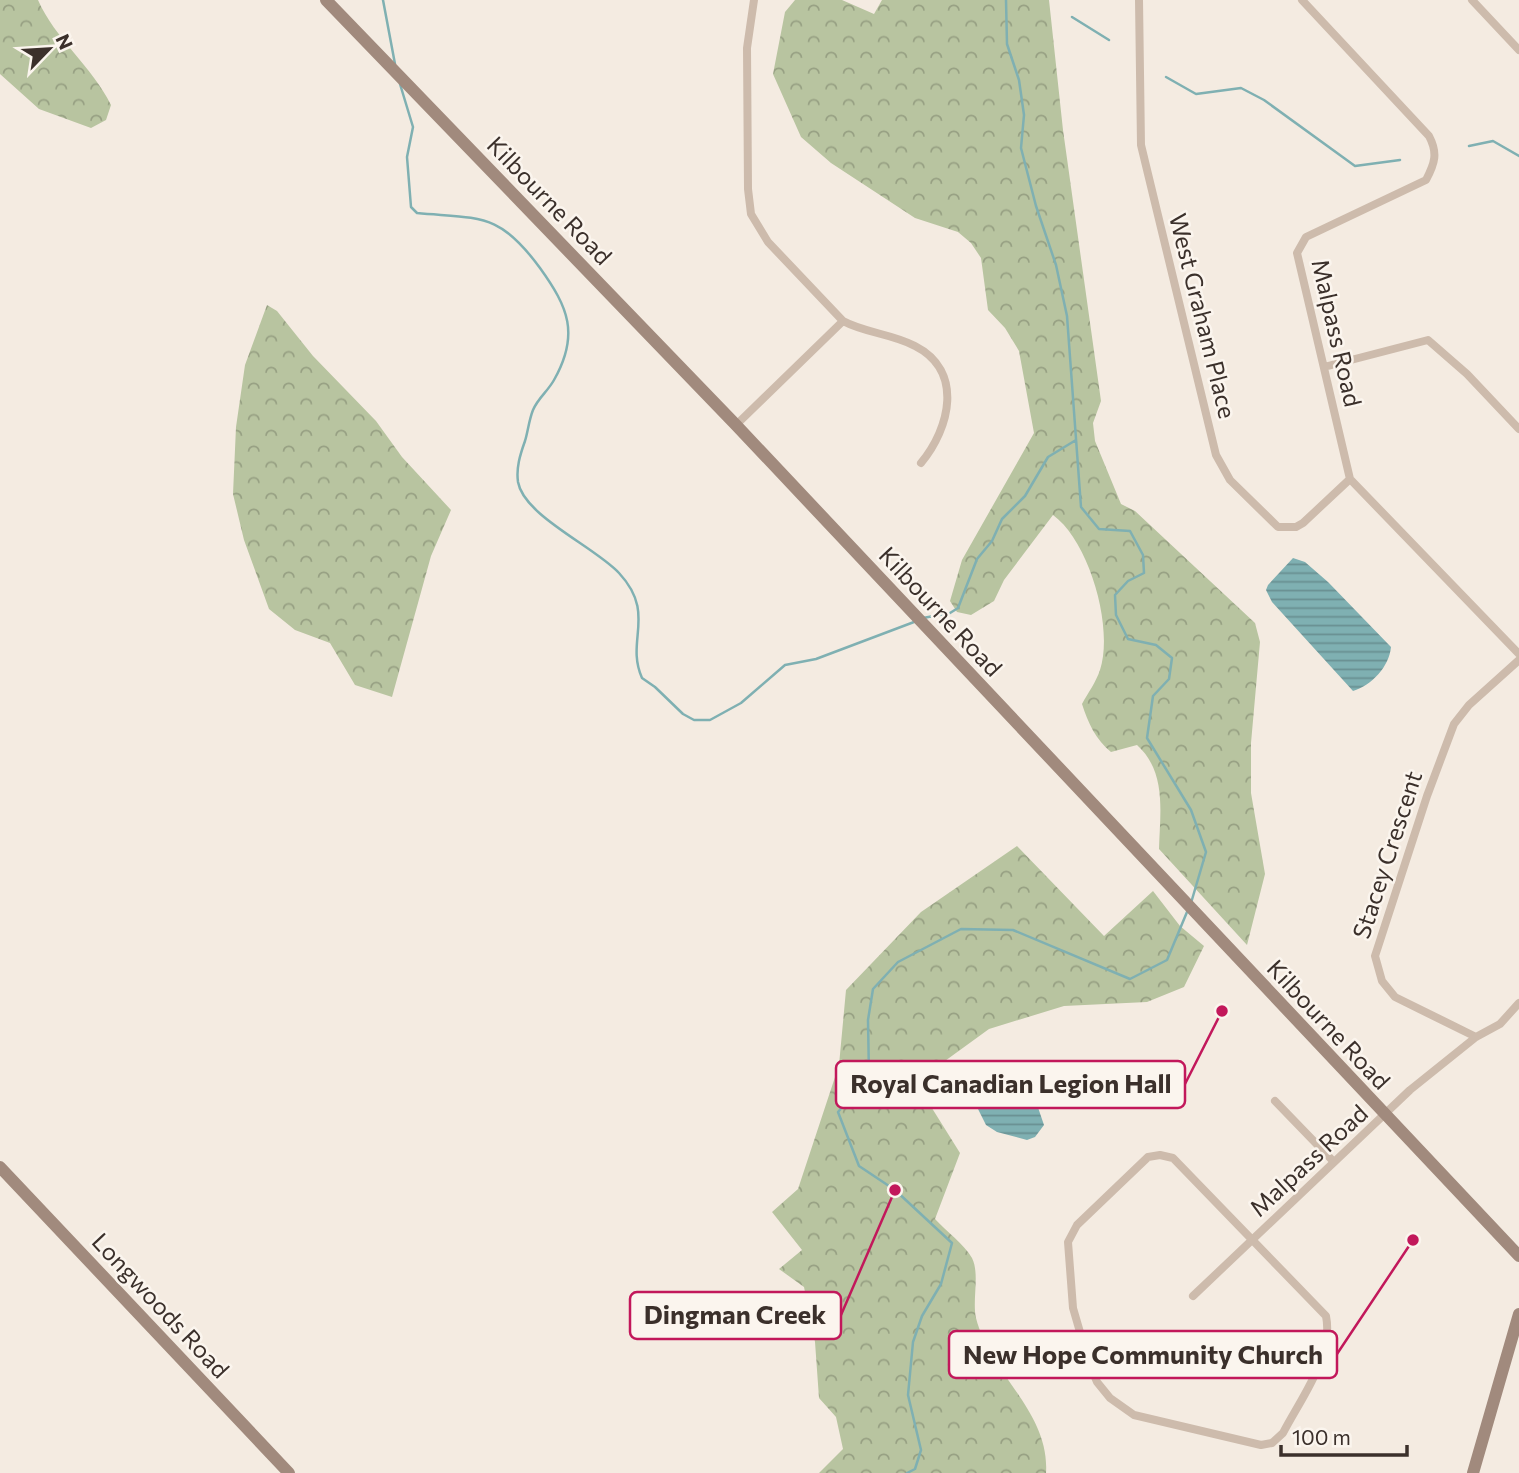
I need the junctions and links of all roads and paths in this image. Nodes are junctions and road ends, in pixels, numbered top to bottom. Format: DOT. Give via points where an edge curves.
graph roads {
  1 [pos="326,0"];
  2 [pos="754,0"];
  3 [pos="1139,0"];
  4 [pos="1302,0"];
  5 [pos="1472,0"];
  6 [pos="1519,50"];
  7 [pos="843,321"];
  8 [pos="1324,367"];
  9 [pos="736,425"];
  10 [pos="1519,429"];
  11 [pos="921,463"];
  12 [pos="1350,479"];
  13 [pos="1519,654"];
  14 [pos="1519,660"];
  15 [pos="1519,1003"];
  16 [pos="1476,1037"];
  17 [pos="1275,1101"];
  18 [pos="1385,1116"];
  19 [pos="1334,1162"];
  20 [pos="0,1167"];
  21 [pos="1253,1240"];
  22 [pos="1519,1256"];
  23 [pos="1193,1296"];
  24 [pos="1519,1314"];
  25 [pos="289,1473"];
  26 [pos="1472,1473"];
  1 -- 9 [label="street, Kilbourne Road"];
  2 -- 7 [label="street" via="747,48 751,214 768,242"];
  3 -- 12 [label="street, West Graham Place" via="1141,145 1216,455 1230,480 1278,527 1303,523"];
  4 -- 8 [label="street, Malpass Road" via="1436,149 1426,180 1306,237 1297,253"];
  5 -- 6 [label="street"];
  7 -- 9 [label="street"];
  7 -- 11 [label="street" via="914,345 931,356 947,379 948,406 940,434"];
  8 -- 10 [label="street" via="1428,340"];
  8 -- 12 [label="street, Malpass Road"];
  9 -- 18 [label="street, Kilbourne Road"];
  12 -- 13 [label="street"];
  14 -- 16 [label="street, Stacey Crescent" via="1454,724 1375,956 1382,981 1395,997"];
  15 -- 16 [label="street, Malpass Road" via="1500,1024"];
  16 -- 18 [label="street, Malpass Road"];
  17 -- 19 [label="street"];
  18 -- 19 [label="street, Malpass Road"];
  18 -- 22 [label="street, Kilbourne Road"];
  19 -- 21 [label="street, Malpass Road"];
  20 -- 25 [label="street, Longwoods Road"];
  21 -- 21 [label="street" via="1173,1157 1160,1155 1148,1157 1077,1225 1068,1242 1067,1262 1073,1308 1088,1363 1110,1398 1134,1415 1261,1445 1272,1443 1283,1433 1330,1334 1326,1316"];
  21 -- 23 [label="street, Malpass Road"];
  24 -- 26 [label="street"];
}
